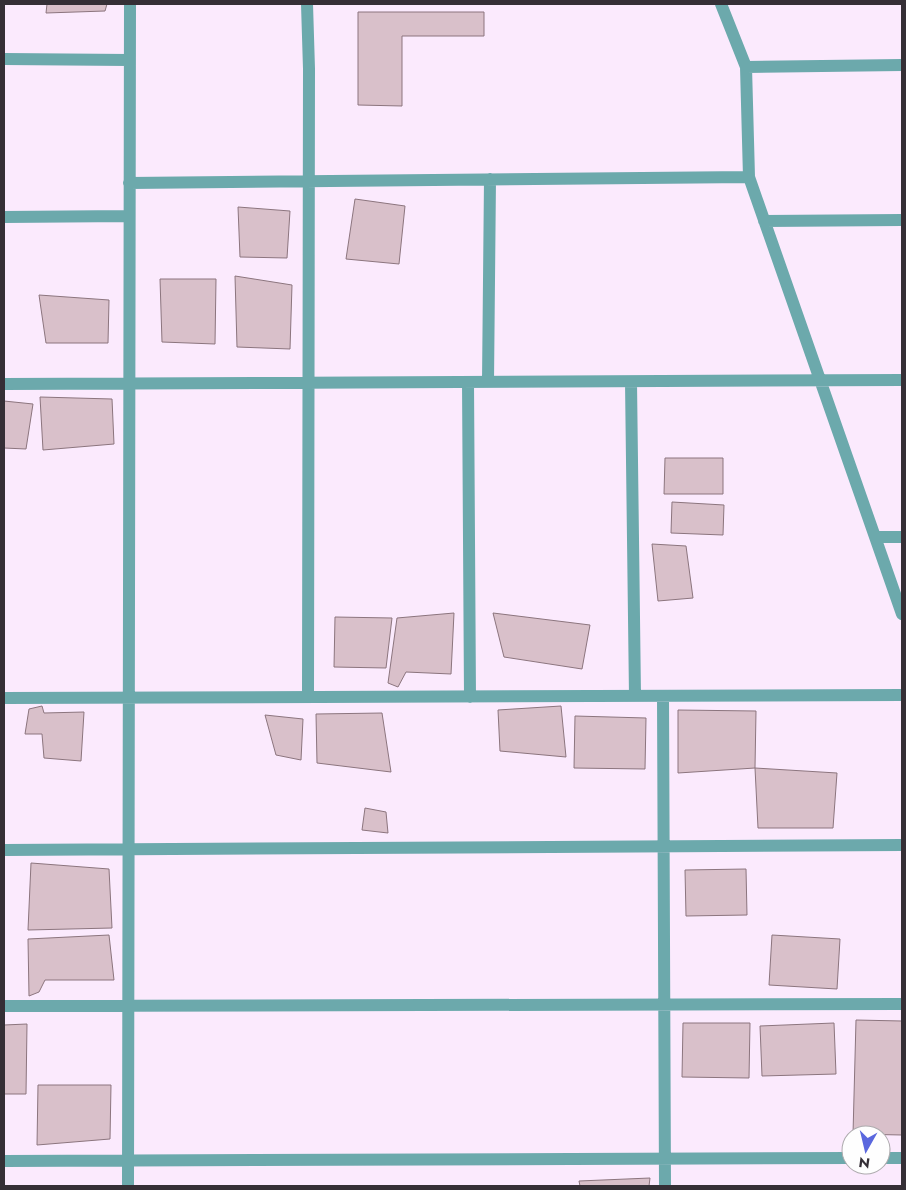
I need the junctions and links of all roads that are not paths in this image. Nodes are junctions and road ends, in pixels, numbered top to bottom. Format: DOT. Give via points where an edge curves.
graph roads {
  1 [pos="130,4"];
  2 [pos="307,4"];
  3 [pos="721,4"];
  4 [pos="4,59"];
  5 [pos="129,60"];
  6 [pos="902,65"];
  7 [pos="746,67"];
  8 [pos="749,177"];
  9 [pos="490,179"];
  10 [pos="309,181"];
  11 [pos="129,183"];
  12 [pos="129,216"];
  13 [pos="4,217"];
  14 [pos="902,220"];
  15 [pos="764,221"];
  16 [pos="821,380"];
  17 [pos="902,380"];
  18 [pos="468,382"];
  19 [pos="488,382"];
  20 [pos="631,382"];
  21 [pos="308,383"];
  22 [pos="4,384"];
  23 [pos="129,384"];
  24 [pos="876,537"];
  25 [pos="902,537"];
  26 [pos="902,614"];
  27 [pos="902,695"];
  28 [pos="635,696"];
  29 [pos="663,696"];
  30 [pos="308,697"];
  31 [pos="470,697"];
  32 [pos="4,698"];
  33 [pos="128,698"];
  34 [pos="902,845"];
  35 [pos="664,847"];
  36 [pos="128,849"];
  37 [pos="4,850"];
  38 [pos="902,1004"];
  39 [pos="664,1005"];
  40 [pos="4,1006"];
  41 [pos="128,1006"];
  42 [pos="841,1158"];
  43 [pos="665,1159"];
  44 [pos="4,1161"];
  45 [pos="128,1161"];
  46 [pos="128,1186"];
  47 [pos="665,1186"];
  1 -- 5 [label="street"];
  2 -- 10 [label="street"];
  3 -- 7 [label="street"];
  4 -- 5 [label="street"];
  5 -- 11 [label="street"];
  6 -- 7 [label="street"];
  7 -- 8 [label="street"];
  8 -- 9 [label="street"];
  8 -- 15 [label="street"];
  9 -- 10 [label="street"];
  9 -- 19 [label="street"];
  10 -- 11 [label="street"];
  10 -- 21 [label="street"];
  11 -- 12 [label="street"];
  12 -- 13 [label="street"];
  12 -- 23 [label="street"];
  14 -- 15 [label="street"];
  15 -- 16 [label="street"];
  16 -- 17 [label="street"];
  16 -- 20 [label="street"];
  16 -- 24 [label="street"];
  18 -- 19 [label="street"];
  18 -- 21 [label="street"];
  18 -- 31 [label="street"];
  19 -- 20 [label="street"];
  20 -- 28 [label="street"];
  21 -- 23 [label="street"];
  21 -- 30 [label="street"];
  22 -- 23 [label="street"];
  23 -- 33 [label="street"];
  24 -- 25 [label="street"];
  24 -- 26 [label="street"];
  27 -- 29 [label="street"];
  28 -- 29 [label="street"];
  28 -- 31 [label="street"];
  29 -- 35 [label="street"];
  30 -- 31 [label="street"];
  30 -- 33 [label="street"];
  32 -- 33 [label="street"];
  33 -- 36 [label="street"];
  34 -- 35 [label="street"];
  35 -- 36 [label="street"];
  35 -- 39 [label="street"];
  36 -- 37 [label="street"];
  36 -- 41 [label="street"];
  38 -- 39 [label="street"];
  39 -- 41 [label="street"];
  39 -- 43 [label="street"];
  40 -- 41 [label="street"];
  41 -- 45 [label="street"];
  42 -- 43 [label="street"];
  43 -- 45 [label="street"];
  43 -- 47 [label="street"];
  44 -- 45 [label="street"];
  45 -- 46 [label="street"];
}
